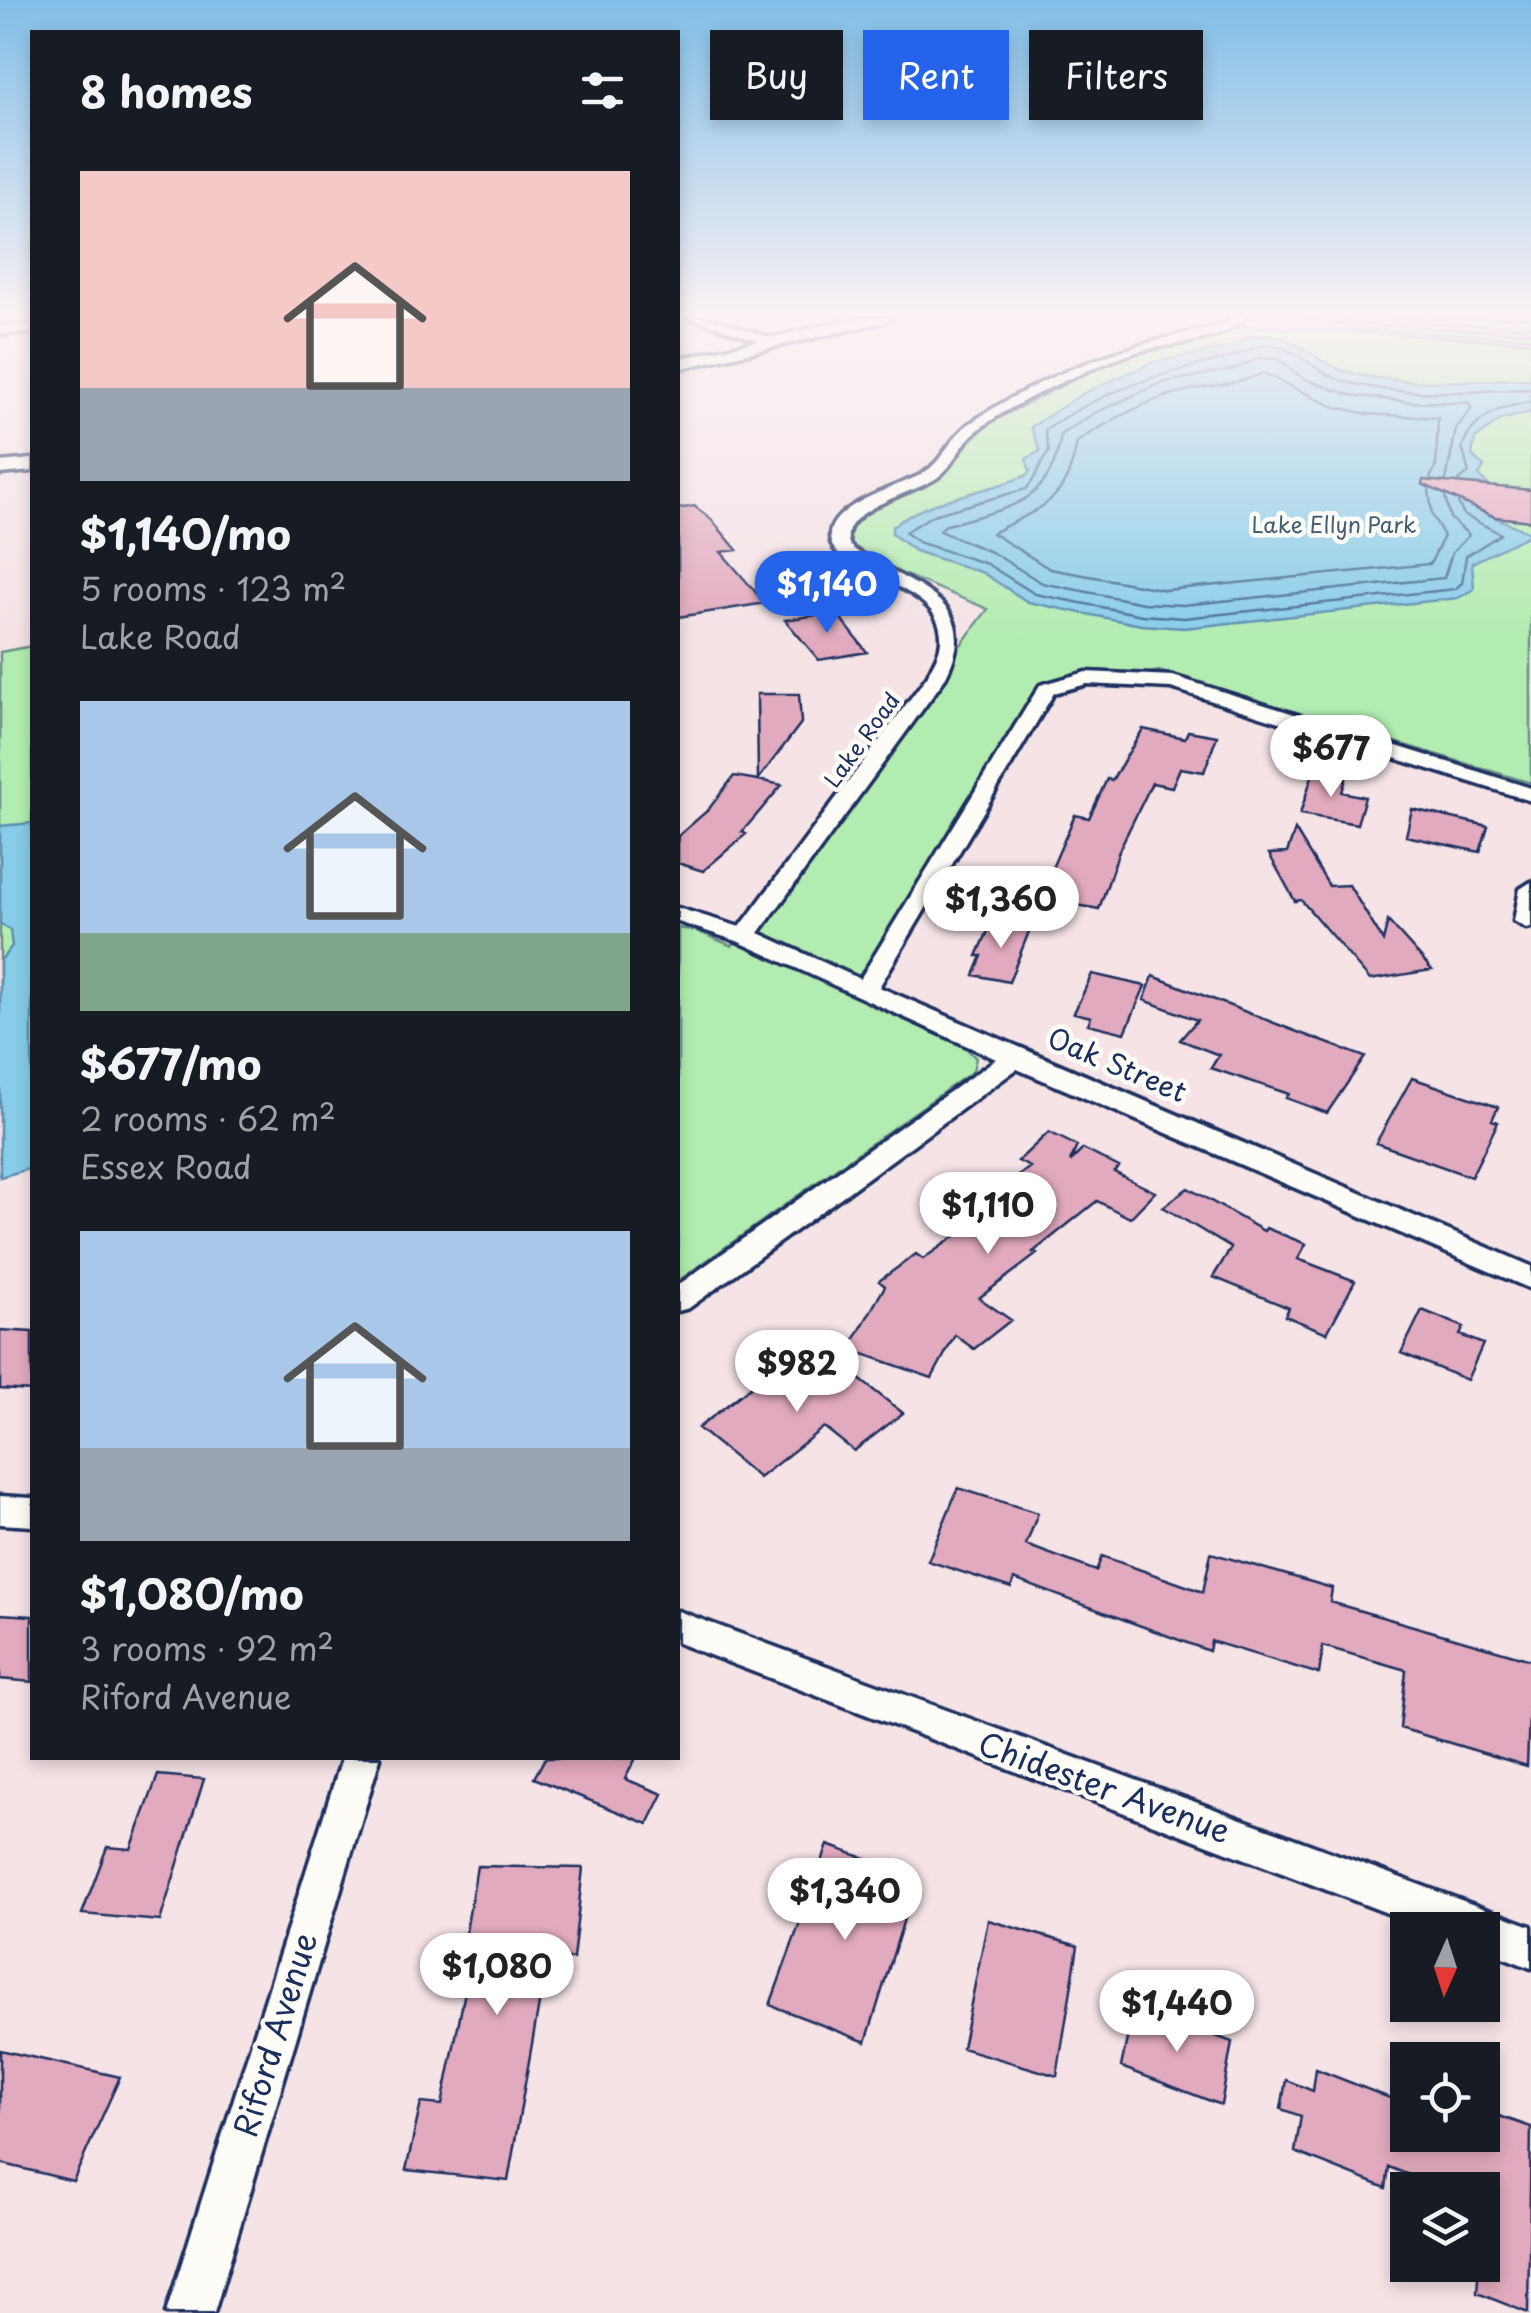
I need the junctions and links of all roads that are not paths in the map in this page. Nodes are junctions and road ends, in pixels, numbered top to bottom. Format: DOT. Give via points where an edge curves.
graph roads {
  1 [pos="978,425"];
  2 [pos="30,465"];
  3 [pos="0,468"];
  4 [pos="1531,794"];
  5 [pos="1531,888"];
  6 [pos="680,916"];
  7 [pos="1526,922"];
  8 [pos="745,936"];
  9 [pos="866,988"];
  10 [pos="1015,1058"];
  11 [pos="1531,1278"];
  12 [pos="680,1299"];
  13 [pos="0,1510"];
  14 [pos="30,1512"];
  15 [pos="680,1628"];
  16 [pos="360,1760"];
  17 [pos="1531,1947"];
  18 [pos="190,2313"];
  1 -- 8 [label="street, Lake Road" via="929,477 843,522 842,549 929,598 950,644 936,676"];
  2 -- 3 [label="street"];
  4 -- 9 [label="street" via="1173,682 1086,678 1047,689"];
  5 -- 7 [label="street"];
  6 -- 8 [label="street, Oak Street"];
  8 -- 9 [label="street, Oak Street"];
  9 -- 10 [label="street, Oak Street"];
  10 -- 11 [label="street, Oak Street"];
  10 -- 12 [label="street"];
  13 -- 14 [label="street"];
  15 -- 17 [label="street, Chidester Avenue"];
  16 -- 18 [label="street, Riford Avenue"];
}
